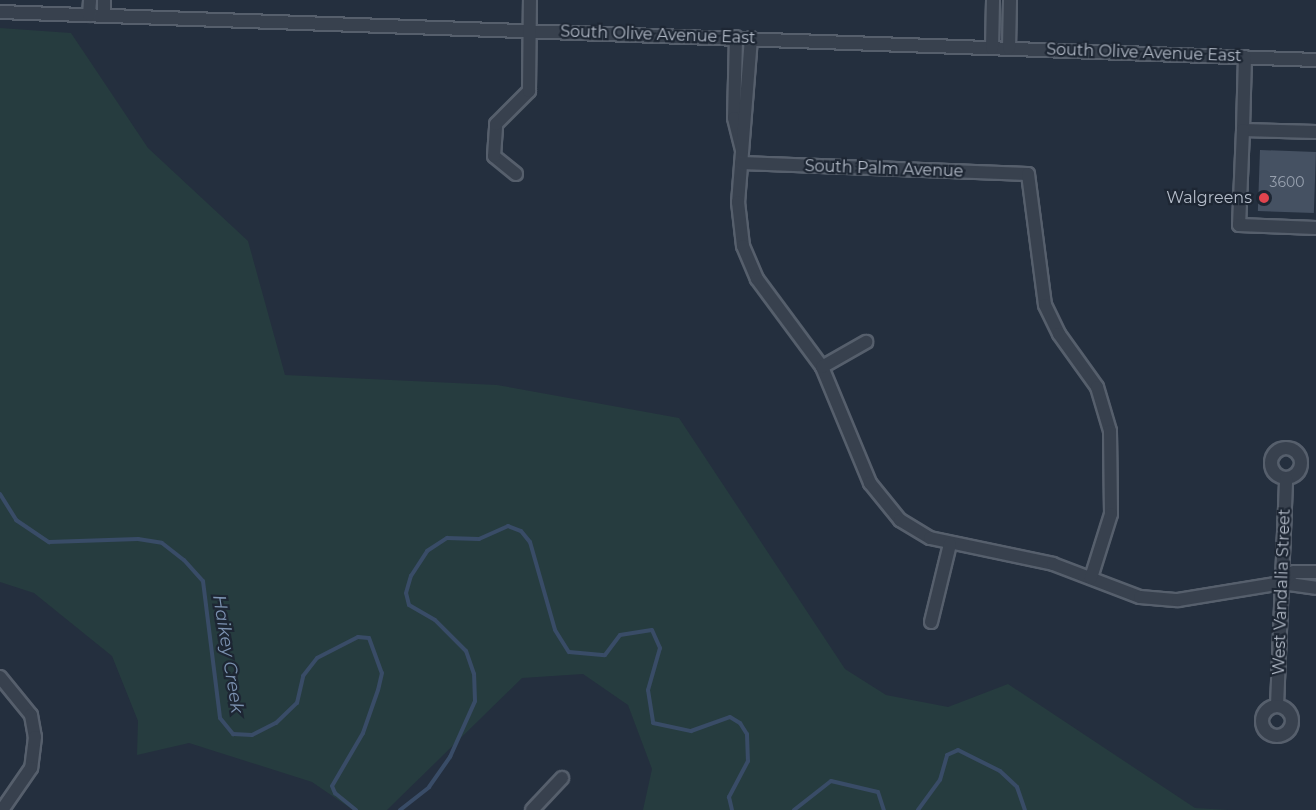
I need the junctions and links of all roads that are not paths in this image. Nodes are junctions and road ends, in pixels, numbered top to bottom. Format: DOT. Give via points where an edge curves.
graph roads {
  1 [pos="90,0"];
  2 [pos="104,0"];
  3 [pos="530,0"];
  4 [pos="993,0"];
  5 [pos="1010,0"];
  6 [pos="0,12"];
  7 [pos="89,15"];
  8 [pos="104,15"];
  9 [pos="529,30"];
  10 [pos="736,37"];
  11 [pos="751,38"];
  12 [pos="992,48"];
  13 [pos="1009,48"];
  14 [pos="1245,57"];
  15 [pos="1316,60"];
  16 [pos="1243,130"];
  17 [pos="1316,132"];
  18 [pos="742,157"];
  19 [pos="516,174"];
  20 [pos="1316,228"];
  21 [pos="866,342"];
  22 [pos="822,367"];
  23 [pos="1286,478"];
  24 [pos="950,544"];
  25 [pos="1316,573"];
  26 [pos="1091,578"];
  27 [pos="1282,583"];
  28 [pos="1316,588"];
  29 [pos="931,622"];
  30 [pos="0,677"];
  31 [pos="1277,706"];
  32 [pos="562,778"];
  33 [pos="2,810"];
  34 [pos="532,810"];
  1 -- 7 [label="street"];
  2 -- 8 [label="street"];
  3 -- 9 [label="street"];
  4 -- 12 [label="street"];
  5 -- 13 [label="street"];
  6 -- 7 [label="street, South Olive Avenue East"];
  7 -- 8 [label="street, South Olive Avenue East"];
  8 -- 9 [label="street, South Olive Avenue East"];
  9 -- 10 [label="street, South Olive Avenue East"];
  9 -- 19 [label="street" via="529,91 496,124 494,156"];
  10 -- 11 [label="street, South Olive Avenue East"];
  10 -- 18 [label="street" via="734,118"];
  11 -- 12 [label="street, South Olive Avenue East"];
  11 -- 18 [label="street"];
  12 -- 13 [label="street, South Olive Avenue East"];
  13 -- 14 [label="street, South Olive Avenue East"];
  14 -- 15 [label="street, South Olive Avenue East"];
  14 -- 16 [label="street"];
  16 -- 17 [label="street"];
  16 -- 20 [label="street" via="1239,225"];
  18 -- 22 [label="street" via="738,223 748,261"];
  18 -- 26 [label="street, South Palm Avenue" via="1028,174 1045,304 1059,334 1097,387 1110,430 1111,514"];
  21 -- 22 [label="street"];
  22 -- 24 [label="street" via="879,497 900,520"];
  23 -- 27 [label="street, West Vandalia Street"];
  24 -- 26 [label="street" via="1031,558"];
  24 -- 29 [label="street"];
  25 -- 27 [label="street" via="1294,572"];
  26 -- 27 [label="street" via="1130,594 1172,600"];
  27 -- 28 [label="street"];
  27 -- 31 [label="street, West Vandalia Street"];
  30 -- 33 [label="street" via="12,686 31,715 34,746 25,779"];
  32 -- 34 [label="street"];
}
